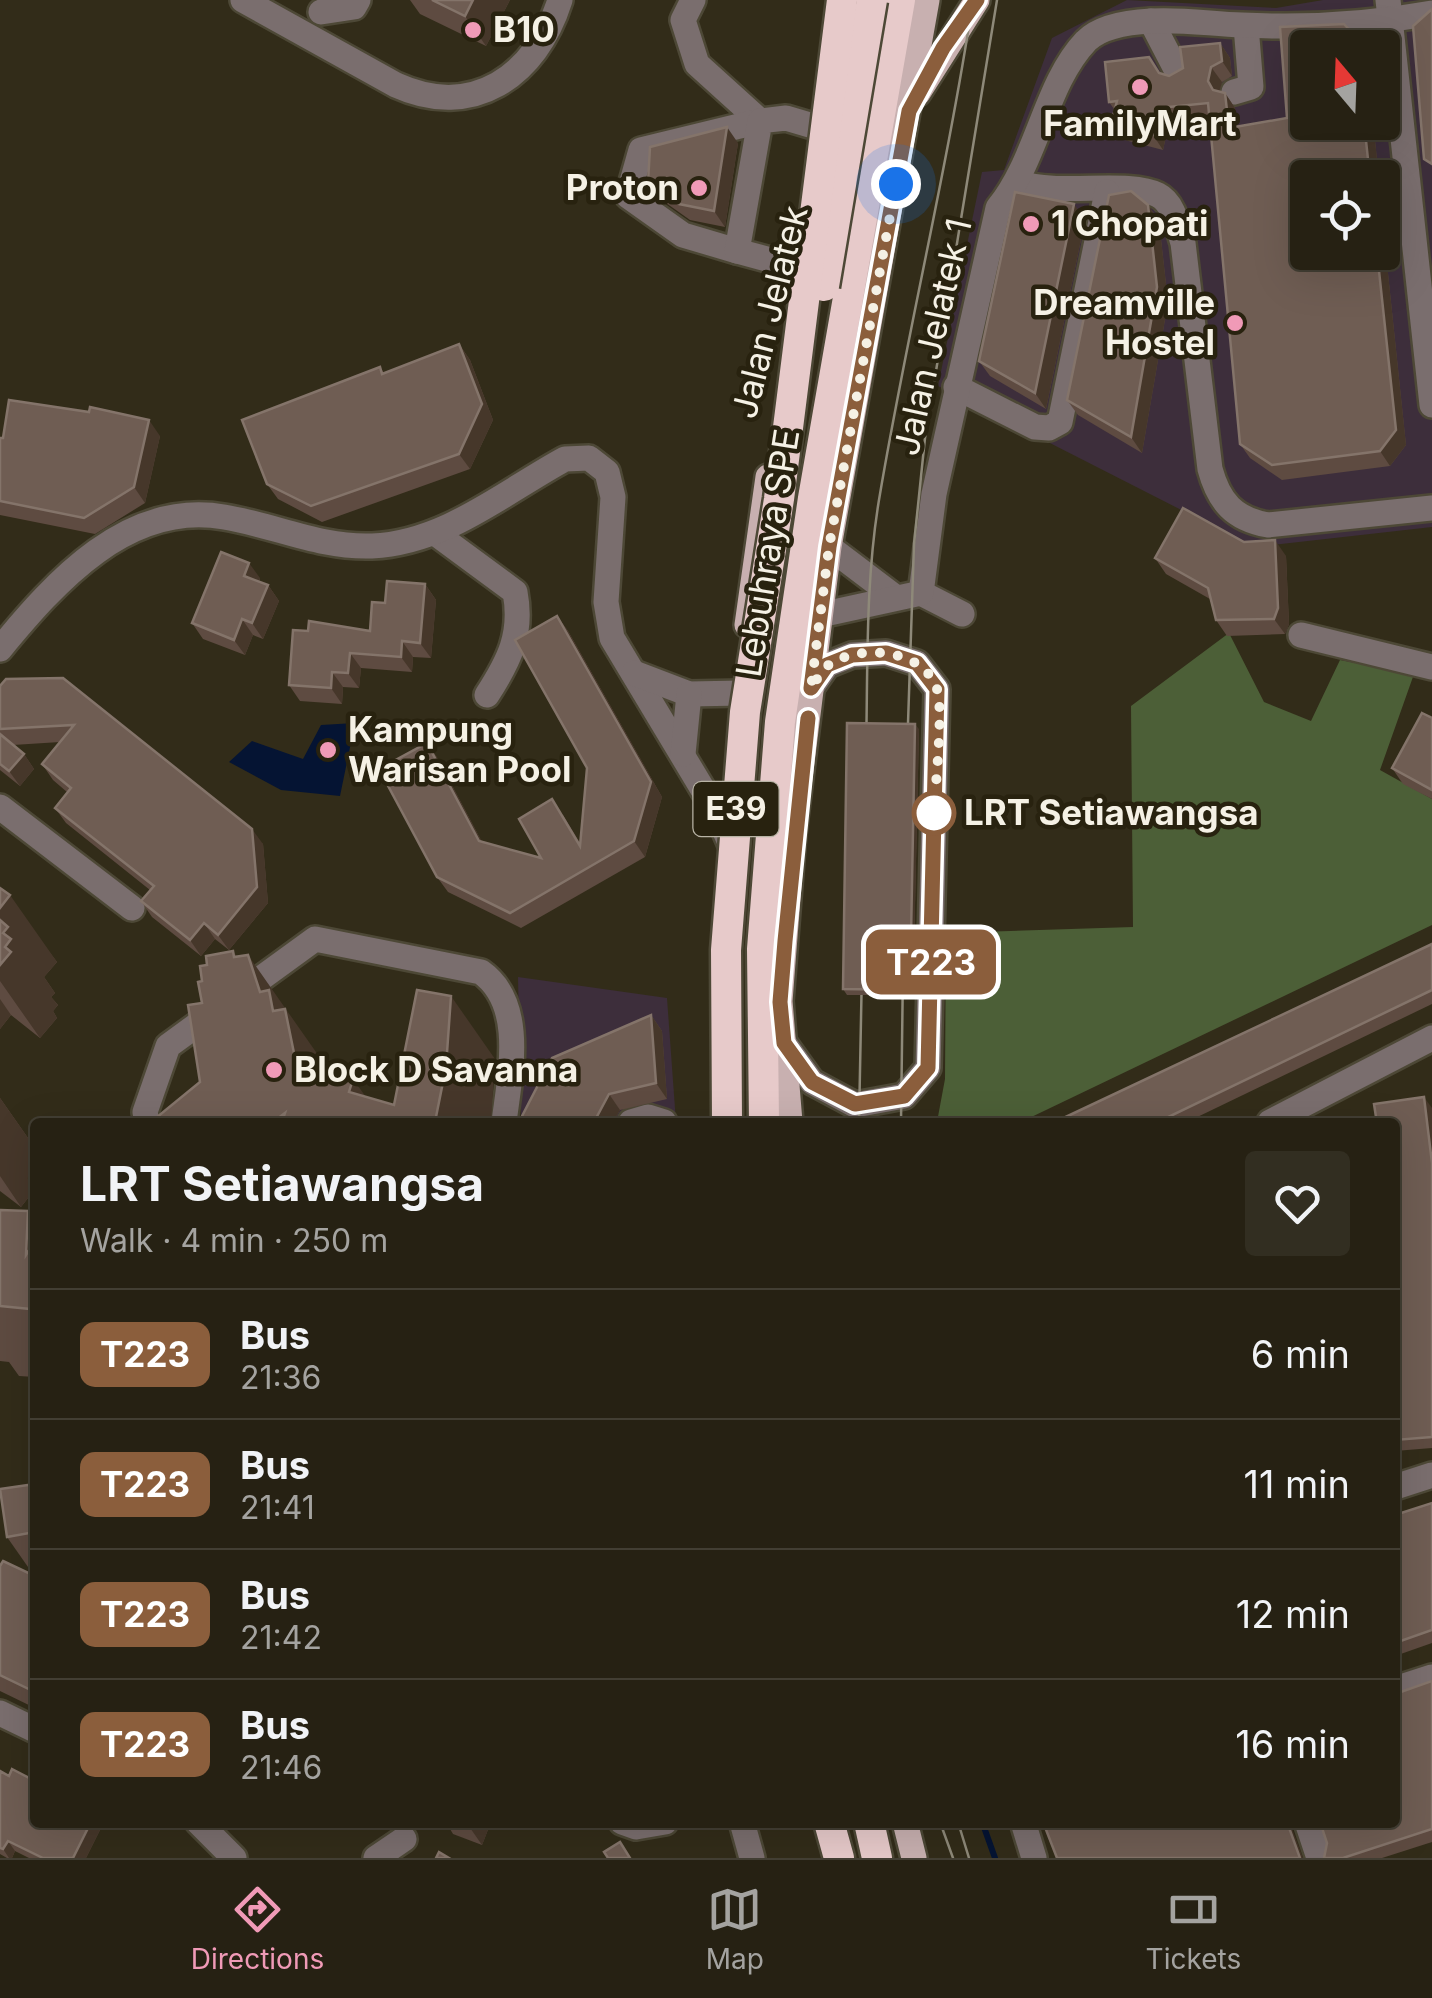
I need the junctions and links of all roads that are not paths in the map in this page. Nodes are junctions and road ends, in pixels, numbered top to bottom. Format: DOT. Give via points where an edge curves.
graph roads {
  1 [pos="242,0"];
  2 [pos="358,0"];
  3 [pos="560,0"];
  4 [pos="693,0"];
  5 [pos="842,0"];
  6 [pos="858,0"];
  7 [pos="900,0"];
  8 [pos="927,0"];
  9 [pos="977,0"];
  10 [pos="318,6"];
  11 [pos="875,8"];
  12 [pos="1389,10"];
  13 [pos="1432,13"];
  14 [pos="1232,16"];
  15 [pos="1150,21"];
  16 [pos="304,34"];
  17 [pos="1179,75"];
  18 [pos="1234,92"];
  19 [pos="909,111"];
  20 [pos="760,120"];
  21 [pos="848,137"];
  22 [pos="1019,183"];
  23 [pos="1107,192"];
  24 [pos="1422,229"];
  25 [pos="737,251"];
  26 [pos="813,284"];
  27 [pos="956,387"];
  28 [pos="1432,405"];
  29 [pos="779,499"];
  30 [pos="1432,508"];
  31 [pos="435,533"];
  32 [pos="829,547"];
  33 [pos="921,593"];
  34 [pos="894,597"];
  35 [pos="962,614"];
  36 [pos="820,615"];
  37 [pos="1301,635"];
  38 [pos="0,649"];
  39 [pos="1432,667"];
  40 [pos="634,673"];
  41 [pos="811,688"];
  42 [pos="742,693"];
  43 [pos="689,694"];
  44 [pos="487,695"];
  45 [pos="682,754"];
  46 [pos="0,807"];
  47 [pos="731,845"];
  48 [pos="132,908"];
  49 [pos="1432,1038"];
  50 [pos="784,1043"];
  51 [pos="147,1118"];
  52 [pos="505,1118"];
  53 [pos="728,1118"];
  54 [pos="728,1118"];
  55 [pos="764,1118"];
  56 [pos="790,1118"];
  57 [pos="1280,1118"];
  58 [pos="1432,1475"];
  59 [pos="1400,1485"];
  60 [pos="1432,1678"];
  61 [pos="1400,1688"];
  62 [pos="0,1713"];
  63 [pos="30,1728"];
  64 [pos="204,1828"];
  65 [pos="744,1828"];
  66 [pos="828,1828"];
  67 [pos="870,1828"];
  68 [pos="906,1828"];
  69 [pos="1024,1828"];
  70 [pos="1309,1828"];
  71 [pos="404,1839"];
  72 [pos="234,1858"];
  73 [pos="376,1858"];
  74 [pos="752,1858"];
  75 [pos="837,1858"];
  76 [pos="878,1858"];
  77 [pos="914,1858"];
  78 [pos="1034,1858"];
  79 [pos="1318,1858"];
  1 -- 16 [label="street"];
  2 -- 10 [label="street" via="354,7"];
  3 -- 16 [label="street" via="538,49 520,70 503,85 466,98 415,94"];
  4 -- 20 [label="street" via="683,20 696,64"];
  5 -- 29 [label="highway, bridge"];
  6 -- 11 [label="main road"];
  7 -- 55 [label="highway, Lebuhraya SPE / E39" via="780,722 762,949"];
  8 -- 19 [label="main road"];
  9 -- 19 [label="main road"];
  10 -- 16 [label="street"];
  11 -- 21 [label="main road, Jalan Jelatek"];
  11 -- 29 [label="highway, bridge"];
  12 -- 13 [label="street, Jalan Jelatek 1"];
  12 -- 14 [label="street, Jalan Jelatek 1"];
  12 -- 24 [label="street"];
  14 -- 15 [label="street, Jalan Jelatek 1"];
  14 -- 18 [label="street" via="1251,87"];
  15 -- 17 [label="street"];
  15 -- 22 [label="street, Jalan Jelatek 1" via="1090,37 1072,58"];
  19 -- 32 [label="main road"];
  20 -- 21 [label="street" via="786,118"];
  20 -- 25 [label="street"];
  20 -- 25 [label="street" via="641,150 628,196 683,235"];
  21 -- 26 [label="main road, Jalan Jelatek"];
  22 -- 23 [label="street" via="1038,190"];
  22 -- 27 [label="street, Jalan Jelatek 1" via="998,208"];
  23 -- 27 [label="street" via="1060,422 1034,428"];
  23 -- 30 [label="street" via="1160,196 1172,210 1182,243 1210,469 1228,509 1247,522 1268,525"];
  24 -- 28 [label="street"];
  25 -- 26 [label="street" via="793,266"];
  26 -- 42 [label="main road, Jalan Jelatek" via="774,437 749,584"];
  27 -- 33 [label="street, Jalan Jelatek 1"];
  29 -- 53 [label="highway, Lebuhraya SPE / E39, bridge" via="735,822 726,950"];
  31 -- 38 [label="street" via="375,546 326,544 224,516 182,512 140,524 52,586"];
  31 -- 40 [label="street" via="565,459 588,458 607,472 614,497 606,602 612,638"];
  31 -- 44 [label="street" via="515,592 519,614 512,656"];
  32 -- 34 [label="street"];
  32 -- 36 [label="main road"];
  33 -- 34 [label="street"];
  33 -- 35 [label="street"];
  34 -- 36 [label="street"];
  36 -- 41 [label="main road"];
  37 -- 39 [label="street"];
  40 -- 43 [label="street"];
  40 -- 45 [label="street"];
  41 -- 50 [label="main road" via="789,880 780,1002"];
  41 -- 50 [label="street" via="827,665 886,653 917,663 937,689 928,1068 904,1096 855,1104 812,1082"];
  42 -- 43 [label="street"];
  42 -- 47 [label="main road, Jalan Jelatek"];
  43 -- 45 [label="street"];
  45 -- 47 [label="street"];
  46 -- 48 [label="street"];
  47 -- 54 [label="main road, Jalan Jelatek"];
  49 -- 57 [label="street"];
  50 -- 56 [label="main road"];
  51 -- 52 [label="street" via="168,1046 316,939 481,972 498,985 509,1018 512,1064"];
  58 -- 59 [label="street"];
  60 -- 61 [label="street"];
  62 -- 63 [label="street"];
  64 -- 72 [label="street"];
  65 -- 74 [label="street"];
  66 -- 75 [label="highway"];
  67 -- 76 [label="highway"];
  68 -- 77 [label="main road"];
  69 -- 78 [label="street"];
  70 -- 79 [label="street"];
  71 -- 73 [label="street"];
}
